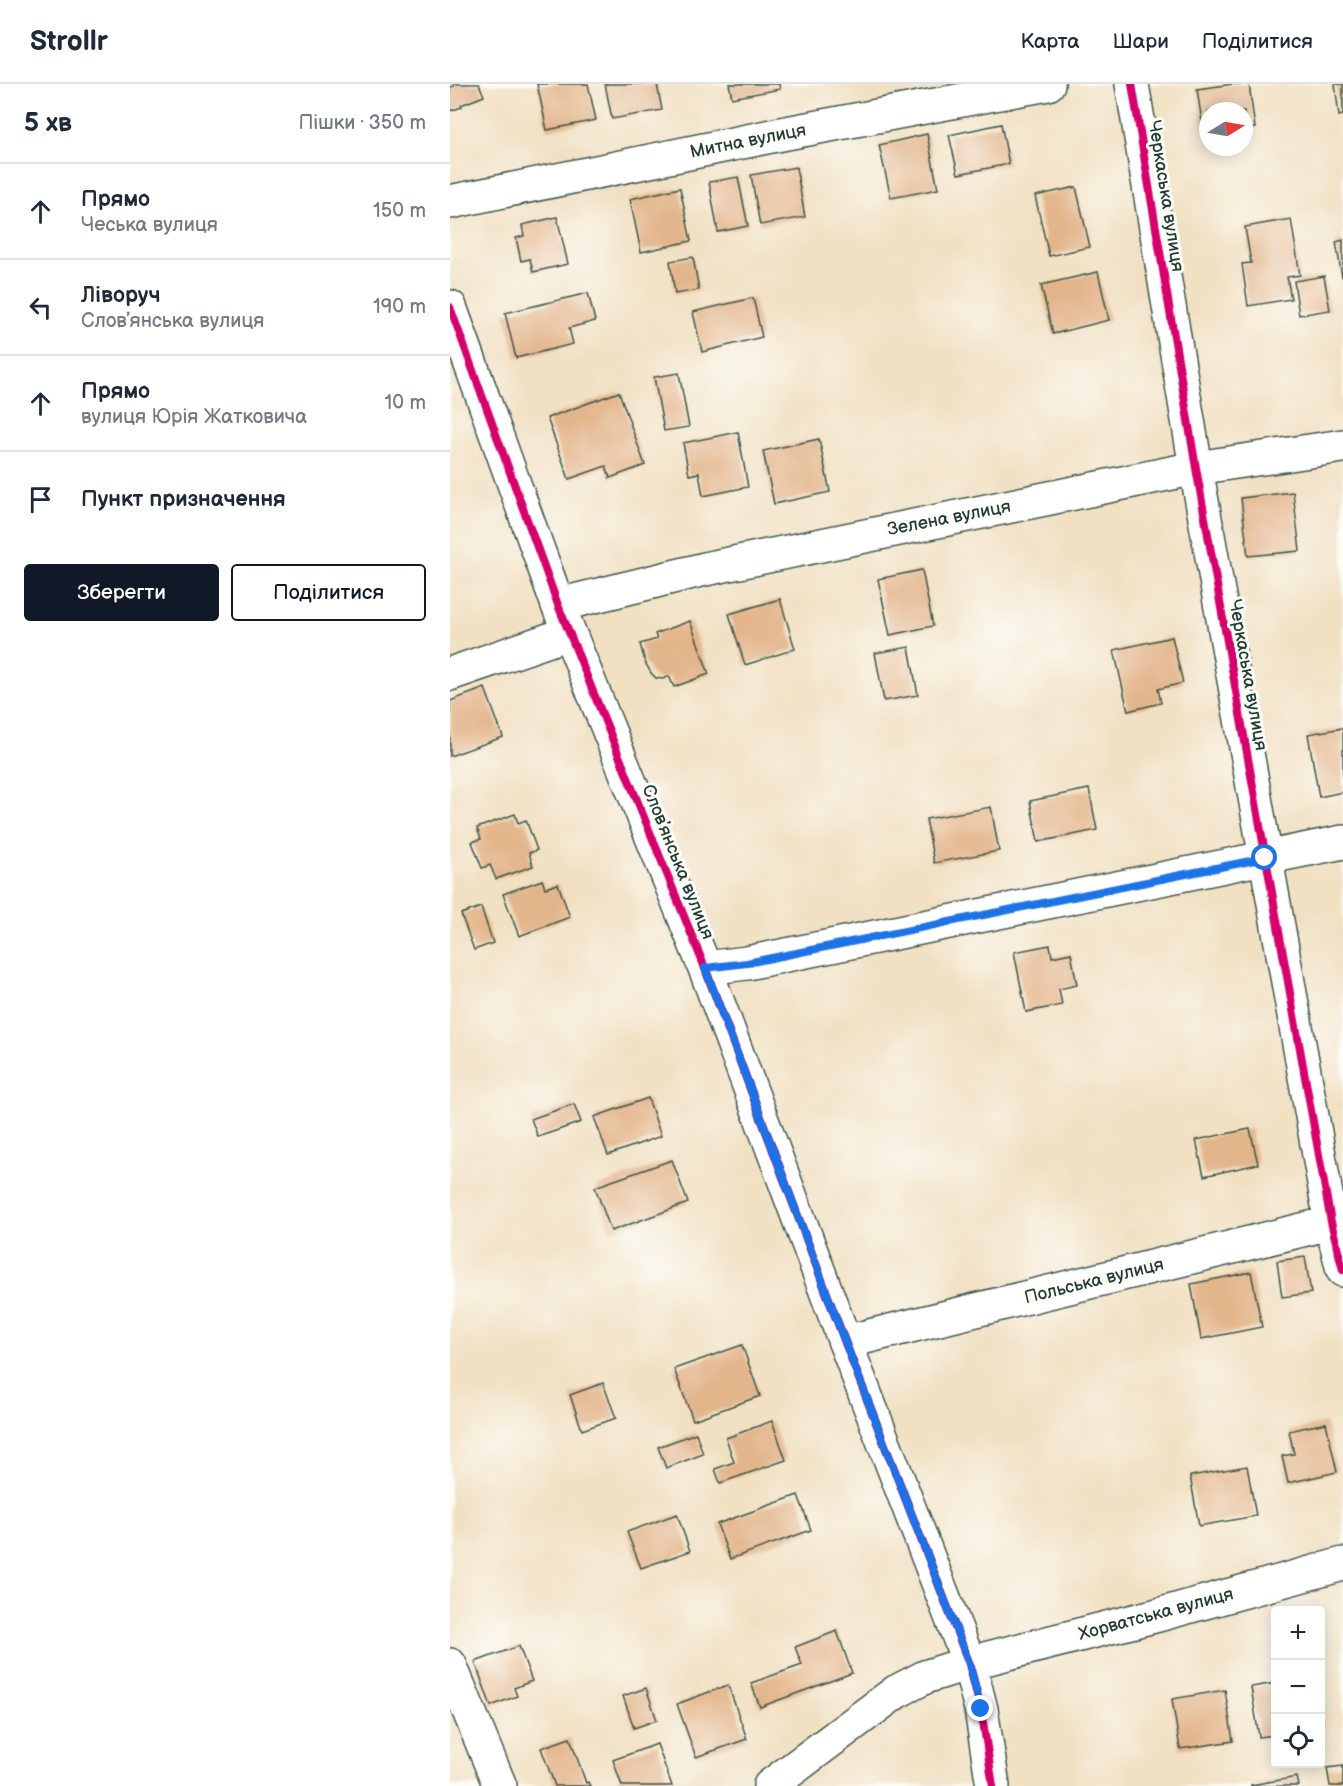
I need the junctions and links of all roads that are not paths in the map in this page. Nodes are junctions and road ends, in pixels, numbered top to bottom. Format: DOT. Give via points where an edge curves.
graph roads {
  1 [pos="1048,84"];
  2 [pos="1132,84"];
  3 [pos="450,202"];
  4 [pos="450,307"];
  5 [pos="1343,446"];
  6 [pos="1196,468"];
  7 [pos="564,619"];
  8 [pos="450,674"];
  9 [pos="1343,842"];
  10 [pos="1265,858"];
  11 [pos="705,968"];
  12 [pos="1337,1221"];
  13 [pos="1343,1270"];
  14 [pos="845,1342"];
  15 [pos="1343,1564"];
  16 [pos="969,1663"];
  17 [pos="450,1665"];
  18 [pos="500,1786"];
  19 [pos="770,1786"];
  20 [pos="993,1786"];
  1 -- 3 [label="street, Митна вулиця"];
  2 -- 6 [label="street, Черкаська вулиця"];
  4 -- 7 [label="street, Словʼянська вулиця"];
  5 -- 6 [label="street, Зелена вулиця"];
  6 -- 7 [label="street, Зелена вулиця" via="705,569"];
  6 -- 10 [label="street, Черкаська вулиця"];
  7 -- 8 [label="street, Зелена вулиця"];
  7 -- 11 [label="street, Словʼянська вулиця"];
  9 -- 10 [label="street"];
  10 -- 11 [label="street" via="747,963"];
  10 -- 12 [label="street, Черкаська вулиця"];
  11 -- 14 [label="street, Словʼянська вулиця"];
  12 -- 13 [label="street, Черкаська вулиця"];
  12 -- 14 [label="street, Польська вулиця"];
  14 -- 16 [label="street, Словʼянська вулиця"];
  15 -- 16 [label="street, Хорватська вулиця"];
  16 -- 19 [label="street, Хорватська вулиця" via="925,1677 896,1692"];
  16 -- 20 [label="street, Словʼянська вулиця"];
  17 -- 18 [label="street"];
}
